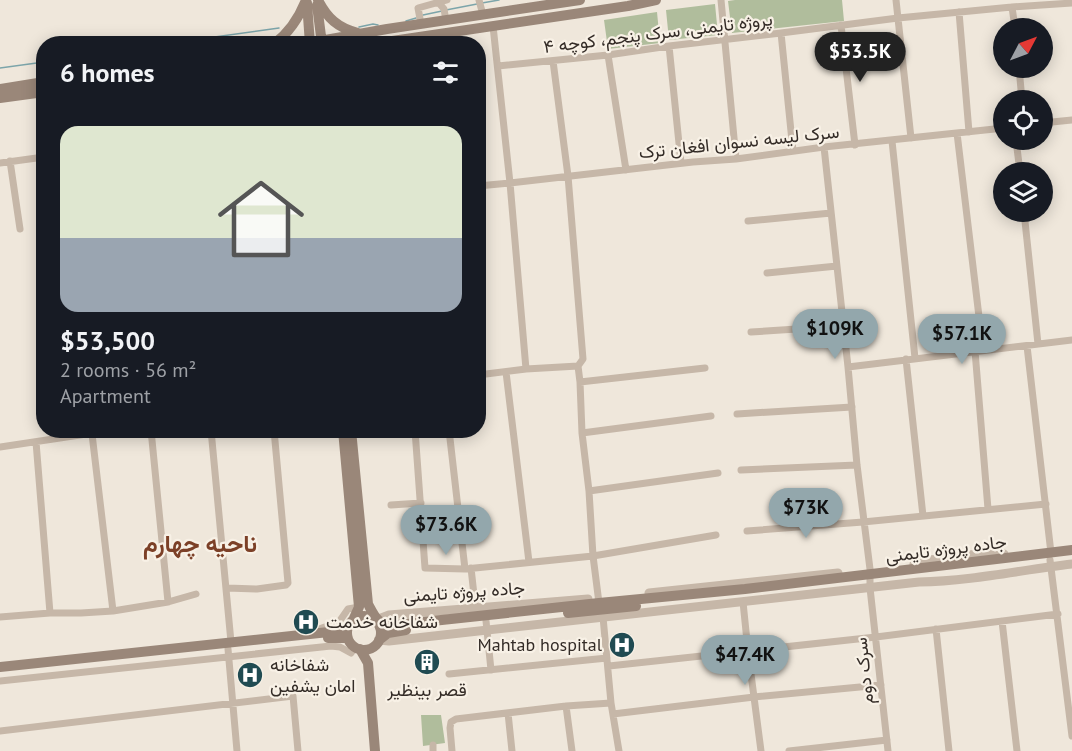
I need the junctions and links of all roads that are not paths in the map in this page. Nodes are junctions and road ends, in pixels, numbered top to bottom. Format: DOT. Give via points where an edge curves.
graph roads {
  1 [pos="306,0"];
  2 [pos="317,0"];
  3 [pos="447,0"];
  4 [pos="580,0"];
  5 [pos="656,0"];
  6 [pos="721,0"];
  7 [pos="896,0"];
  8 [pos="438,1"];
  9 [pos="479,1"];
  10 [pos="1045,2"];
  11 [pos="544,3"];
  12 [pos="1072,3"];
  13 [pos="1012,7"];
  14 [pos="1072,9"];
  15 [pos="958,12"];
  16 [pos="420,15"];
  17 [pos="483,15"];
  18 [pos="898,18"];
  19 [pos="1014,18"];
  20 [pos="446,21"];
  21 [pos="841,25"];
  22 [pos="493,26"];
  23 [pos="781,33"];
  24 [pos="361,34"];
  25 [pos="283,36"];
  26 [pos="312,36"];
  27 [pos="314,36"];
  28 [pos="350,36"];
  29 [pos="426,36"];
  30 [pos="725,39"];
  31 [pos="669,45"];
  32 [pos="608,55"];
  33 [pos="553,61"];
  34 [pos="498,66"];
  35 [pos="36,83"];
  36 [pos="0,89"];
  37 [pos="36,93"];
  38 [pos="0,98"];
  39 [pos="1072,120"];
  40 [pos="1053,122"];
  41 [pos="993,129"];
  42 [pos="969,132"];
  43 [pos="957,133"];
  44 [pos="911,138"];
  45 [pos="892,141"];
  46 [pos="855,145"];
  47 [pos="824,147"];
  48 [pos="793,151"];
  49 [pos="36,158"];
  50 [pos="736,159"];
  51 [pos="10,161"];
  52 [pos="0,163"];
  53 [pos="681,163"];
  54 [pos="626,170"];
  55 [pos="568,176"];
  56 [pos="510,183"];
  57 [pos="486,185"];
  58 [pos="831,213"];
  59 [pos="748,221"];
  60 [pos="1025,222"];
  61 [pos="20,229"];
  62 [pos="837,266"];
  63 [pos="767,273"];
  64 [pos="843,326"];
  65 [pos="751,332"];
  66 [pos="1072,340"];
  67 [pos="1038,344"];
  68 [pos="1028,346"];
  69 [pos="984,350"];
  70 [pos="975,351"];
  71 [pos="915,358"];
  72 [pos="906,359"];
  73 [pos="578,366"];
  74 [pos="848,367"];
  75 [pos="705,368"];
  76 [pos="526,369"];
  77 [pos="506,372"];
  78 [pos="486,374"];
  79 [pos="580,382"];
  80 [pos="852,407"];
  81 [pos="737,414"];
  82 [pos="711,416"];
  83 [pos="582,433"];
  84 [pos="64,438"];
  85 [pos="92,438"];
  86 [pos="152,438"];
  87 [pos="212,438"];
  88 [pos="275,438"];
  89 [pos="344,438"];
  90 [pos="352,438"];
  91 [pos="416,438"];
  92 [pos="450,438"];
  93 [pos="36,442"];
  94 [pos="0,447"];
  95 [pos="857,465"];
  96 [pos="741,470"];
  97 [pos="718,473"];
  98 [pos="589,491"];
  99 [pos="421,503"];
  100 [pos="1046,504"];
  101 [pos="391,505"];
  102 [pos="988,509"];
  103 [pos="923,516"];
  104 [pos="863,522"];
  105 [pos="747,531"];
  106 [pos="716,535"];
  107 [pos="1072,545"];
  108 [pos="1072,550"];
  109 [pos="593,556"];
  110 [pos="1051,557"];
  111 [pos="1072,557"];
  112 [pos="529,562"];
  113 [pos="1072,564"];
  114 [pos="468,568"];
  115 [pos="870,578"];
  116 [pos="227,588"];
  117 [pos="196,594"];
  118 [pos="168,602"];
  119 [pos="743,602"];
  120 [pos="600,607"];
  121 [pos="359,608"];
  122 [pos="113,611"];
  123 [pos="50,613"];
  124 [pos="1058,614"];
  125 [pos="0,617"];
  126 [pos="482,618"];
  127 [pos="376,621"];
  128 [pos="1002,621"];
  129 [pos="936,629"];
  130 [pos="353,636"];
  131 [pos="876,638"];
  132 [pos="377,643"];
  133 [pos="230,647"];
  134 [pos="748,651"];
  135 [pos="607,658"];
  136 [pos="368,663"];
  137 [pos="0,665"];
  138 [pos="609,666"];
  139 [pos="491,670"];
  140 [pos="0,674"];
  141 [pos="448,674"];
  142 [pos="0,681"];
  143 [pos="881,685"];
  144 [pos="754,697"];
  145 [pos="233,703"];
  146 [pos="611,703"];
  147 [pos="566,706"];
  148 [pos="508,713"];
  149 [pos="613,714"];
  150 [pos="0,731"];
  151 [pos="1072,736"];
  152 [pos="887,740"];
  153 [pos="237,751"];
  154 [pos="298,751"];
  155 [pos="375,751"];
  156 [pos="452,751"];
  157 [pos="512,751"];
  158 [pos="572,751"];
  159 [pos="619,751"];
  160 [pos="761,751"];
  161 [pos="789,751"];
  162 [pos="888,751"];
  163 [pos="949,751"];
  164 [pos="1017,751"];
  1 -- 25 [label="main road"];
  1 -- 26 [label="main road"];
  2 -- 24 [label="main road" via="336,25"];
  2 -- 27 [label="main road"];
  3 -- 8 [label="street"];
  4 -- 11 [label="main road"];
  5 -- 22 [label="main road"];
  6 -- 30 [label="street"];
  7 -- 18 [label="street"];
  8 -- 16 [label="street"];
  8 -- 20 [label="street"];
  9 -- 17 [label="street"];
  10 -- 12 [label="street, پروژه تایمنی، سرک پنجم، کوچه ۴"];
  10 -- 13 [label="street, پروژه تایمنی، سرک پنجم، کوچه ۴"];
  11 -- 17 [label="main road"];
  12 -- 14 [label="street"];
  13 -- 15 [label="street, پروژه تایمنی، سرک پنجم، کوچه ۴"];
  13 -- 19 [label="street"];
  15 -- 18 [label="street, پروژه تایمنی، سرک پنجم، کوچه ۴"];
  15 -- 42 [label="street"];
  16 -- 20 [label="main road"];
  16 -- 24 [label="main road"];
  17 -- 20 [label="main road"];
  18 -- 21 [label="street, پروژه تایمنی، سرک پنجم، کوچه ۴"];
  18 -- 44 [label="street"];
  21 -- 23 [label="street, پروژه تایمنی، سرک پنجم، کوچه ۴"];
  21 -- 46 [label="street"];
  22 -- 29 [label="main road"];
  22 -- 34 [label="street"];
  23 -- 30 [label="street, پروژه تایمنی، سرک پنجم، کوچه ۴"];
  23 -- 48 [label="street"];
  24 -- 28 [label="main road"];
  30 -- 31 [label="street, پروژه تایمنی، سرک پنجم، کوچه ۴"];
  30 -- 50 [label="street"];
  31 -- 32 [label="street, پروژه تایمنی، سرک پنجم، کوچه ۴"];
  31 -- 53 [label="street"];
  32 -- 33 [label="street, پروژه تایمنی، سرک پنجم، کوچه ۴"];
  32 -- 54 [label="street"];
  33 -- 34 [label="street, پروژه تایمنی، سرک پنجم، کوچه ۴"];
  33 -- 55 [label="street"];
  34 -- 56 [label="street"];
  35 -- 36 [label="main road"];
  37 -- 38 [label="main road"];
  39 -- 40 [label="street"];
  41 -- 42 [label="street, سرک لیسه نسوان افغان‌ ترک"];
  42 -- 43 [label="street, سرک لیسه نسوان افغان‌ ترک"];
  43 -- 44 [label="street, سرک لیسه نسوان افغان‌ ترک"];
  43 -- 69 [label="street"];
  44 -- 45 [label="street, سرک لیسه نسوان افغان‌ ترک"];
  45 -- 46 [label="street, سرک لیسه نسوان افغان‌ ترک"];
  45 -- 71 [label="street"];
  46 -- 47 [label="street, سرک لیسه نسوان افغان‌ ترک"];
  47 -- 48 [label="street, سرک لیسه نسوان افغان‌ ترک"];
  47 -- 58 [label="street, سرک دوم"];
  48 -- 50 [label="street, سرک لیسه نسوان افغان‌ ترک"];
  49 -- 51 [label="street"];
  50 -- 53 [label="street, سرک لیسه نسوان افغان‌ ترک"];
  51 -- 52 [label="street"];
  51 -- 61 [label="street"];
  53 -- 54 [label="street, سرک لیسه نسوان افغان‌ ترک"];
  54 -- 55 [label="street, سرک لیسه نسوان افغان‌ ترک"];
  55 -- 56 [label="street, سرک لیسه نسوان افغان‌ ترک"];
  55 -- 73 [label="street" via="583,359"];
  56 -- 57 [label="street, سرک لیسه نسوان افغان‌ ترک"];
  56 -- 76 [label="street"];
  58 -- 59 [label="street"];
  58 -- 62 [label="street, سرک دوم"];
  60 -- 67 [label="street"];
  62 -- 63 [label="street"];
  62 -- 64 [label="street, سرک دوم"];
  64 -- 65 [label="street"];
  64 -- 74 [label="street, سرک دوم"];
  66 -- 67 [label="street"];
  67 -- 68 [label="street"];
  68 -- 69 [label="street"];
  68 -- 100 [label="street"];
  69 -- 70 [label="street"];
  70 -- 71 [label="street"];
  70 -- 102 [label="street"];
  71 -- 72 [label="street"];
  72 -- 74 [label="street"];
  72 -- 103 [label="street"];
  73 -- 76 [label="street"];
  73 -- 79 [label="street"];
  74 -- 80 [label="street, سرک دوم"];
  75 -- 79 [label="street"];
  76 -- 77 [label="street"];
  77 -- 78 [label="street"];
  77 -- 112 [label="street"];
  79 -- 83 [label="street"];
  80 -- 81 [label="street"];
  80 -- 95 [label="street, سرک دوم"];
  82 -- 83 [label="street"];
  83 -- 98 [label="street"];
  84 -- 93 [label="street"];
  85 -- 122 [label="street"];
  86 -- 118 [label="street"];
  87 -- 116 [label="street"];
  88 -- 116 [label="street" via="288,582 257,589"];
  89 -- 121 [label="main road"];
  90 -- 127 [label="main road" via="368,604"];
  91 -- 99 [label="street"];
  92 -- 114 [label="street"];
  93 -- 94 [label="street"];
  93 -- 123 [label="street"];
  95 -- 96 [label="street"];
  95 -- 104 [label="street, سرک دوم"];
  97 -- 98 [label="street"];
  98 -- 109 [label="street"];
  99 -- 101 [label="street"];
  99 -- 114 [label="street" via="425,568"];
  100 -- 102 [label="street"];
  100 -- 110 [label="street"];
  102 -- 103 [label="street"];
  103 -- 104 [label="street"];
  104 -- 105 [label="street"];
  104 -- 115 [label="street, سرک دوم"];
  106 -- 109 [label="street"];
  107 -- 110 [label="street, جاده پروژه تایمنی"];
  108 -- 110 [label="main road, جاده پروژه تایمنی"];
  109 -- 112 [label="street"];
  109 -- 120 [label="street"];
  110 -- 111 [label="main road, جاده پروژه تایمنی"];
  110 -- 113 [label="street, جاده پروژه تایمنی"];
  110 -- 115 [label="main road, جاده پروژه تایمنی"];
  110 -- 124 [label="street"];
  112 -- 114 [label="street"];
  114 -- 126 [label="street"];
  115 -- 119 [label="street, جاده پروژه تایمنی"];
  115 -- 120 [label="main road, جاده پروژه تایمنی"];
  115 -- 131 [label="street, سرک دوم"];
  116 -- 133 [label="street"];
  117 -- 118 [label="street"];
  118 -- 122 [label="street"];
  119 -- 120 [label="street, جاده پروژه تایمنی"];
  119 -- 134 [label="street"];
  120 -- 126 [label="main road, جاده پروژه تایمنی"];
  120 -- 126 [label="street, جاده پروژه تایمنی"];
  120 -- 135 [label="street"];
  121 -- 130 [label="main road"];
  121 -- 133 [label="street" via="348,609 339,622 323,629"];
  122 -- 123 [label="street"];
  123 -- 125 [label="street"];
  124 -- 128 [label="street"];
  124 -- 151 [label="street"];
  126 -- 127 [label="main road, جاده پروژه تایمنی" via="395,625"];
  126 -- 132 [label="main road, جاده پروژه تایمنی" via="388,633"];
  126 -- 139 [label="street"];
  127 -- 130 [label="main road, جاده پروژه تایمنی" via="365,615"];
  127 -- 132 [label="main road" via="381,629"];
  128 -- 129 [label="street"];
  128 -- 164 [label="street"];
  129 -- 131 [label="street"];
  129 -- 163 [label="street"];
  130 -- 132 [label="main road, جاده پروژه تایمنی" via="371,648"];
  130 -- 133 [label="main road" via="338,631"];
  130 -- 133 [label="street" via="351,653 331,646"];
  130 -- 136 [label="main road"];
  131 -- 134 [label="street"];
  131 -- 143 [label="street, سرک دوم"];
  132 -- 136 [label="main road"];
  133 -- 137 [label="main road"];
  133 -- 140 [label="main road"];
  133 -- 142 [label="street"];
  133 -- 145 [label="street"];
  134 -- 138 [label="street"];
  134 -- 144 [label="street"];
  135 -- 138 [label="street"];
  135 -- 139 [label="street"];
  136 -- 155 [label="main road"];
  138 -- 146 [label="street"];
  139 -- 141 [label="street"];
  143 -- 144 [label="street"];
  143 -- 152 [label="street, سرک دوم"];
  144 -- 149 [label="street"];
  144 -- 160 [label="street"];
  145 -- 150 [label="street"];
  145 -- 153 [label="street"];
  145 -- 154 [label="street" via="293,696"];
  146 -- 147 [label="street"];
  146 -- 149 [label="street"];
  147 -- 148 [label="street"];
  147 -- 158 [label="street"];
  148 -- 156 [label="street" via="451,722"];
  148 -- 157 [label="street"];
  149 -- 159 [label="street"];
  152 -- 161 [label="street"];
  152 -- 162 [label="street, سرک دوم"];
}
